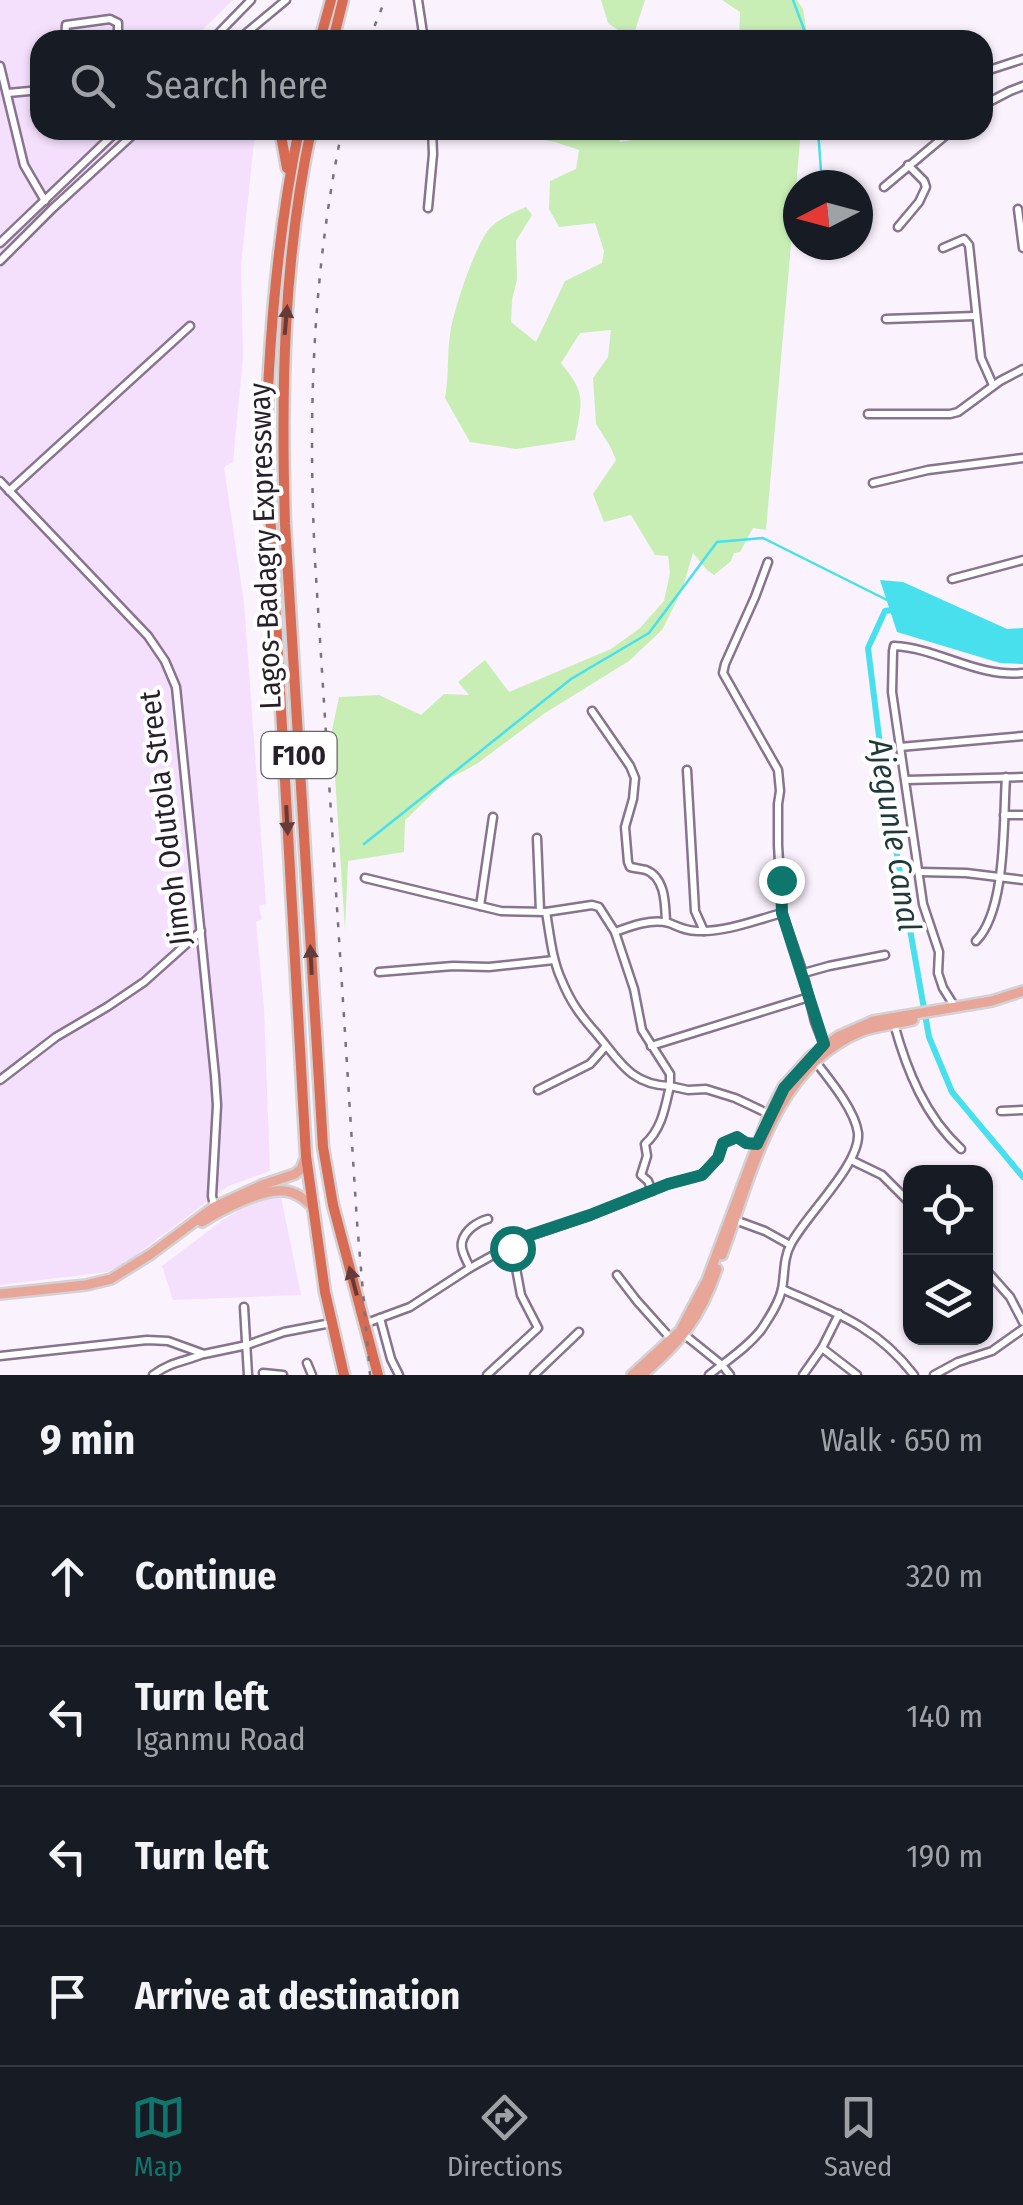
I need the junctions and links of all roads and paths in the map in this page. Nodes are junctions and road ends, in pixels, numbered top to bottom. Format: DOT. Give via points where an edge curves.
graph roads {
  1 [pos="251,0"];
  2 [pos="286,0"];
  3 [pos="331,0"];
  4 [pos="343,0"];
  5 [pos="418,0"];
  6 [pos="66,30"];
  7 [pos="118,30"];
  8 [pos="222,30"];
  9 [pos="250,30"];
  10 [pos="323,30"];
  11 [pos="336,30"];
  12 [pos="422,30"];
  13 [pos="1023,59"];
  14 [pos="0,66"];
  15 [pos="993,69"];
  16 [pos="1023,86"];
  17 [pos="30,91"];
  18 [pos="8,94"];
  19 [pos="993,99"];
  20 [pos="107,140"];
  21 [pos="127,140"];
  22 [pos="282,140"];
  23 [pos="297,140"];
  24 [pos="309,140"];
  25 [pos="432,140"];
  26 [pos="939,140"];
  27 [pos="908,165"];
  28 [pos="289,177"];
  29 [pos="884,187"];
  30 [pos="44,200"];
  31 [pos="428,208"];
  32 [pos="52,209"];
  33 [pos="1018,209"];
  34 [pos="898,228"];
  35 [pos="0,243"];
  36 [pos="943,248"];
  37 [pos="1023,248"];
  38 [pos="0,261"];
  39 [pos="975,316"];
  40 [pos="886,320"];
  41 [pos="190,326"];
  42 [pos="1023,369"];
  43 [pos="993,385"];
  44 [pos="868,414"];
  45 [pos="1023,458"];
  46 [pos="0,481"];
  47 [pos="872,483"];
  48 [pos="9,491"];
  49 [pos="1023,560"];
  50 [pos="768,562"];
  51 [pos="952,579"];
  52 [pos="1023,673"];
  53 [pos="592,711"];
  54 [pos="1023,736"];
  55 [pos="900,748"];
  56 [pos="687,770"];
  57 [pos="1006,777"];
  58 [pos="1023,777"];
  59 [pos="906,780"];
  60 [pos="1004,815"];
  61 [pos="1023,815"];
  62 [pos="493,816"];
  63 [pos="538,838"];
  64 [pos="919,872"];
  65 [pos="365,878"];
  66 [pos="1000,878"];
  67 [pos="1023,880"];
  68 [pos="480,906"];
  69 [pos="543,912"];
  70 [pos="782,913"];
  71 [pos="666,922"];
  72 [pos="202,930"];
  73 [pos="704,931"];
  74 [pos="615,932"];
  75 [pos="976,941"];
  76 [pos="885,955"];
  77 [pos="554,960"];
  78 [pos="378,972"];
  79 [pos="803,973"];
  80 [pos="1023,992"];
  81 [pos="808,998"];
  82 [pos="947,1010"];
  83 [pos="899,1021"];
  84 [pos="824,1044"];
  85 [pos="606,1046"];
  86 [pos="651,1046"];
  87 [pos="815,1061"];
  88 [pos="0,1080"];
  89 [pos="670,1086"];
  90 [pos="538,1090"];
  91 [pos="1001,1110"];
  92 [pos="1023,1110"];
  93 [pos="769,1114"];
  94 [pos="760,1145"];
  95 [pos="960,1149"];
  96 [pos="306,1156"];
  97 [pos="850,1160"];
  98 [pos="652,1191"];
  99 [pos="903,1196"];
  100 [pos="312,1206"];
  101 [pos="215,1210"];
  102 [pos="488,1219"];
  103 [pos="735,1220"];
  104 [pos="790,1245"];
  105 [pos="512,1248"];
  106 [pos="470,1268"];
  107 [pos="617,1274"];
  108 [pos="993,1278"];
  109 [pos="782,1289"];
  110 [pos="0,1297"];
  111 [pos="244,1307"];
  112 [pos="839,1314"];
  113 [pos="380,1318"];
  114 [pos="331,1324"];
  115 [pos="364,1324"];
  116 [pos="1023,1326"];
  117 [pos="579,1332"];
  118 [pos="682,1333"];
  119 [pos="672,1340"];
  120 [pos="247,1345"];
  121 [pos="822,1348"];
  122 [pos="204,1354"];
  123 [pos="0,1356"];
  124 [pos="307,1363"];
  125 [pos="722,1364"];
  126 [pos="263,1372"];
  127 [pos="153,1375"];
  128 [pos="248,1375"];
  129 [pos="283,1375"];
  130 [pos="312,1375"];
  131 [pos="343,1375"];
  132 [pos="378,1375"];
  133 [pos="399,1375"];
  134 [pos="487,1375"];
  135 [pos="534,1375"];
  136 [pos="632,1375"];
  137 [pos="642,1375"];
  138 [pos="708,1375"];
  139 [pos="730,1375"];
  140 [pos="802,1375"];
  141 [pos="858,1375"];
  142 [pos="914,1375"];
  143 [pos="934,1375"];
  1 -- 8 [label="street"];
  2 -- 9 [label="street"];
  3 -- 10 [label="highway"];
  4 -- 11 [label="highway"];
  5 -- 12 [label="street"];
  6 -- 7 [label="street" via="110,19"];
  13 -- 15 [label="street"];
  14 -- 18 [label="street"];
  16 -- 19 [label="street"];
  17 -- 18 [label="street"];
  18 -- 30 [label="street" via="24,165"];
  20 -- 30 [label="street"];
  21 -- 32 [label="street"];
  22 -- 28 [label="highway"];
  23 -- 28 [label="highway, Lagos-Badagry Expressway / F100"];
  115 -- 24 [label="highway, Lagos-Badagry Expressway / F100, one-way" via="323,1148 285,524 284,336"];
  25 -- 31 [label="street"];
  26 -- 27 [label="street"];
  27 -- 29 [label="street"];
  27 -- 34 [label="street" via="926,187"];
  28 -- 96 [label="highway, Lagos-Badagry Expressway / F100, one-way" via="269,346 266,442"];
  30 -- 32 [label="street"];
  30 -- 35 [label="street"];
  32 -- 38 [label="street"];
  33 -- 37 [label="street"];
  36 -- 39 [label="street" via="964,239 969,245"];
  39 -- 40 [label="street"];
  39 -- 43 [label="street"];
  41 -- 48 [label="street"];
  42 -- 43 [label="street"];
  43 -- 44 [label="street" via="950,414"];
  45 -- 47 [label="street"];
  46 -- 48 [label="street, Jimoh Odutola Street"];
  48 -- 72 [label="street, Jimoh Odutola Street" via="128,613 165,661 176,688"];
  49 -- 51 [label="street"];
  50 -- 70 [label="street" via="723,673 778,770"];
  52 -- 55 [label="street" via="894,646"];
  53 -- 71 [label="street" via="635,778 628,862 658,880"];
  54 -- 55 [label="street"];
  55 -- 59 [label="street"];
  56 -- 73 [label="street" via="695,910"];
  57 -- 58 [label="street"];
  57 -- 59 [label="street"];
  57 -- 60 [label="street"];
  59 -- 64 [label="street"];
  60 -- 61 [label="street"];
  60 -- 66 [label="street"];
  62 -- 68 [label="street"];
  63 -- 69 [label="street"];
  64 -- 66 [label="street"];
  64 -- 82 [label="street"];
  65 -- 68 [label="street"];
  66 -- 67 [label="street"];
  66 -- 75 [label="street" via="992,914"];
  68 -- 69 [label="street"];
  69 -- 74 [label="street" via="592,905"];
  69 -- 77 [label="street"];
  70 -- 73 [label="street"];
  70 -- 79 [label="street"];
  71 -- 73 [label="street"];
  71 -- 74 [label="street"];
  72 -- 88 [label="street" via="144,982"];
  72 -- 101 [label="street, Jimoh Odutola Street" via="217,1105"];
  74 -- 86 [label="street"];
  76 -- 79 [label="street"];
  77 -- 78 [label="street"];
  77 -- 85 [label="street" via="575,1009"];
  79 -- 81 [label="street"];
  80 -- 82 [label="main road"];
  81 -- 84 [label="street"];
  81 -- 86 [label="street"];
  82 -- 83 [label="main road"];
  83 -- 84 [label="main road" via="857,1026"];
  83 -- 87 [label="main road" via="860,1032"];
  83 -- 95 [label="street" via="909,1074"];
  84 -- 93 [label="main road" via="792,1076"];
  85 -- 89 [label="street" via="639,1078"];
  85 -- 90 [label="street" via="590,1064"];
  86 -- 89 [label="street" via="670,1074"];
  87 -- 94 [label="main road" via="789,1091"];
  87 -- 97 [label="street" via="854,1120 858,1136"];
  89 -- 93 [label="street" via="706,1089"];
  89 -- 98 [label="street" via="660,1123 645,1144 641,1174"];
  91 -- 92 [label="street"];
  93 -- 94 [label="main road"];
  94 -- 98 [label="street" via="728,1139 707,1172"];
  94 -- 103 [label="main road"];
  94 -- 118 [label="main road"];
  96 -- 100 [label="highway, Lagos-Badagry Expressway / F100"];
  96 -- 101 [label="main road" via="295,1174"];
  97 -- 99 [label="street" via="882,1175"];
  97 -- 104 [label="street"];
  98 -- 105 [label="street" via="527,1236"];
  100 -- 101 [label="main road" via="280,1190"];
  100 -- 114 [label="highway, Lagos-Badagry Expressway / F100"];
  101 -- 110 [label="main road" via="113,1284"];
  102 -- 106 [label="street" via="462,1242"];
  103 -- 104 [label="street"];
  103 -- 118 [label="main road" via="713,1282"];
  104 -- 109 [label="street"];
  105 -- 106 [label="street"];
  105 -- 134 [label="street" via="520,1295 538,1328"];
  106 -- 113 [label="street"];
  107 -- 119 [label="street"];
  108 -- 116 [label="street"];
  109 -- 112 [label="street"];
  109 -- 125 [label="street" via="758,1334"];
  111 -- 120 [label="street"];
  112 -- 121 [label="street"];
  112 -- 142 [label="street" via="884,1342"];
  113 -- 115 [label="street"];
  113 -- 133 [label="street"];
  114 -- 120 [label="street"];
  114 -- 131 [label="highway, Lagos-Badagry Expressway / F100"];
  115 -- 132 [label="highway, Lagos-Badagry Expressway / F100"];
  116 -- 143 [label="street" via="992,1352"];
  117 -- 135 [label="street"];
  118 -- 119 [label="main road"];
  118 -- 125 [label="street"];
  118 -- 137 [label="main road"];
  119 -- 136 [label="main road"];
  120 -- 122 [label="street"];
  120 -- 128 [label="street"];
  121 -- 140 [label="street"];
  121 -- 141 [label="street"];
  122 -- 123 [label="street" via="147,1340"];
  122 -- 127 [label="street"];
  124 -- 130 [label="street"];
  125 -- 138 [label="street"];
  125 -- 139 [label="street"];
  126 -- 129 [label="street"];
}
